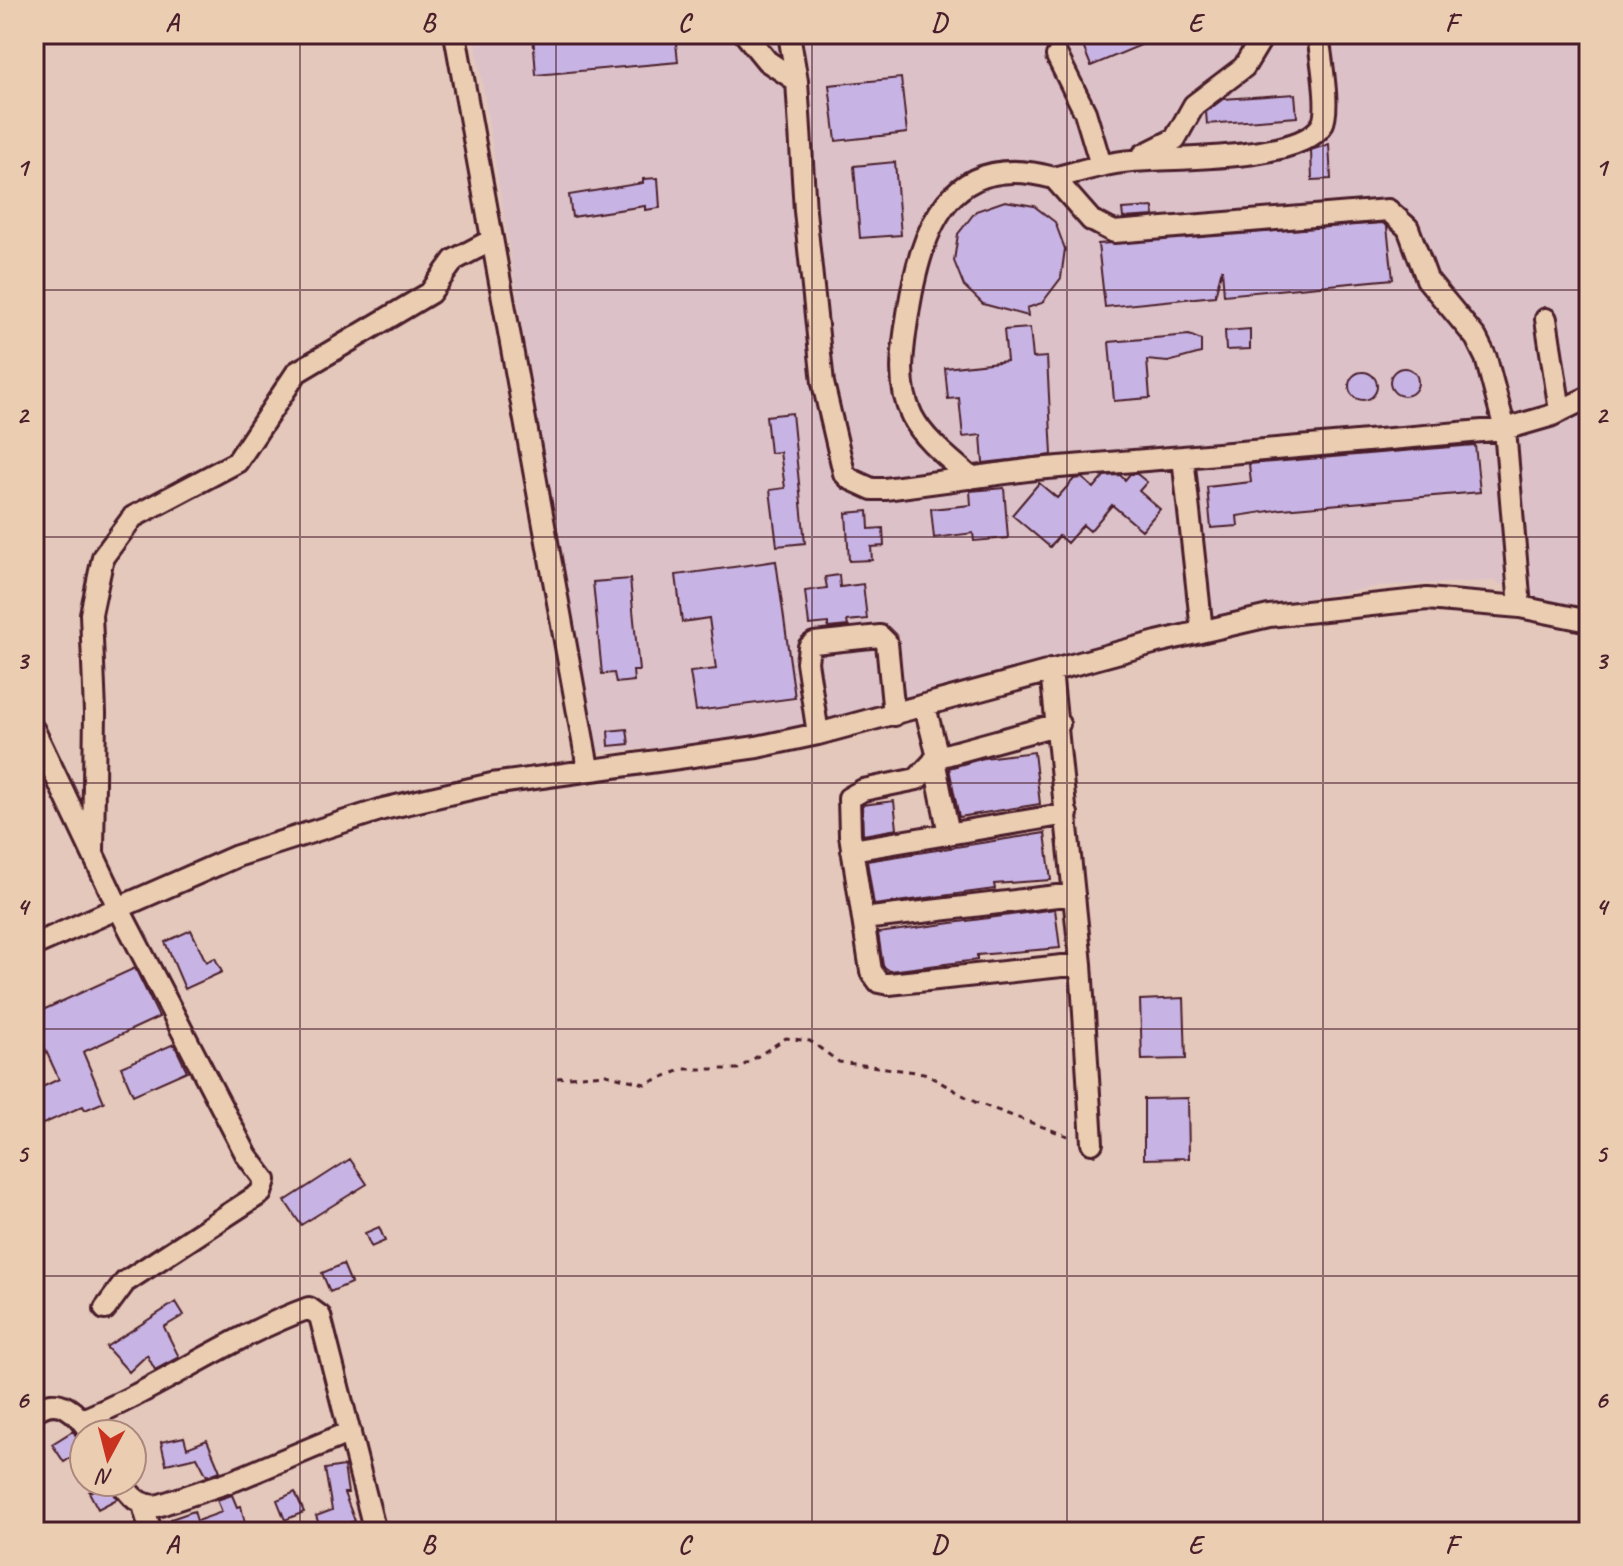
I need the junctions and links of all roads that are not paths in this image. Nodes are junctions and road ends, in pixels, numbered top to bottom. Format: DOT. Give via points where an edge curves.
graph roads {
  1 [pos="455,34"];
  2 [pos="745,34"];
  3 [pos="789,34"];
  4 [pos="1264,34"];
  5 [pos="1318,34"];
  6 [pos="1057,56"];
  7 [pos="797,81"];
  8 [pos="1132,161"];
  9 [pos="1101,165"];
  10 [pos="1054,178"];
  11 [pos="492,240"];
  12 [pos="1546,319"];
  13 [pos="1589,397"];
  14 [pos="1560,411"];
  15 [pos="1505,429"];
  16 [pos="1183,457"];
  17 [pos="971,478"];
  18 [pos="1520,607"];
  19 [pos="1589,621"];
  20 [pos="1202,631"];
  21 [pos="1051,670"];
  22 [pos="925,707"];
  23 [pos="894,715"];
  24 [pos="1059,724"];
  25 [pos="34,730"];
  26 [pos="818,734"];
  27 [pos="936,758"];
  28 [pos="588,768"];
  29 [pos="1067,814"];
  30 [pos="949,834"];
  31 [pos="852,850"];
  32 [pos="93,851"];
  33 [pos="1074,894"];
  34 [pos="119,909"];
  35 [pos="863,919"];
  36 [pos="34,945"];
  37 [pos="1081,964"];
  38 [pos="1092,1143"];
  39 [pos="105,1309"];
  40 [pos="34,1412"];
  41 [pos="76,1418"];
  42 [pos="101,1418"];
  43 [pos="350,1432"];
  44 [pos="132,1498"];
  45 [pos="143,1505"];
  46 [pos="151,1532"];
  47 [pos="375,1532"];
  1 -- 11 [label="street"];
  2 -- 7 [label="street" via="767,61"];
  3 -- 7 [label="street"];
  4 -- 8 [label="street" via="1244,67 1194,105 1175,139"];
  5 -- 8 [label="street" via="1325,110 1323,125 1309,138 1228,155"];
  6 -- 9 [label="street" via="1085,112"];
  7 -- 17 [label="street" via="823,383 844,473 872,489"];
  8 -- 9 [label="street"];
  9 -- 10 [label="street"];
  10 -- 15 [label="street" via="1091,220 1114,232 1388,210 1408,228 1427,279 1483,350"];
  10 -- 17 [label="street" via="1010,173 963,184 937,211 916,262 902,356 904,394 923,433"];
  11 -- 28 [label="street"];
  11 -- 32 [label="street" via="454,260 430,293 297,372 237,462 133,517 103,557 91,614"];
  12 -- 14 [label="street"];
  13 -- 14 [label="street"];
  14 -- 15 [label="street"];
  15 -- 16 [label="street"];
  15 -- 18 [label="street"];
  16 -- 17 [label="street"];
  16 -- 20 [label="street"];
  18 -- 19 [label="street"];
  18 -- 20 [label="street" via="1384,601"];
  20 -- 21 [label="street"];
  21 -- 22 [label="street"];
  21 -- 24 [label="street"];
  22 -- 23 [label="street"];
  22 -- 27 [label="street"];
  23 -- 26 [label="street"];
  23 -- 26 [label="street" via="887,643 880,636 814,643 807,662"];
  24 -- 27 [label="street"];
  24 -- 29 [label="street"];
  25 -- 32 [label="street"];
  26 -- 28 [label="street"];
  27 -- 30 [label="street"];
  27 -- 31 [label="street" via="917,779 849,798"];
  28 -- 34 [label="street" via="492,784 326,825 237,856"];
  29 -- 30 [label="street"];
  29 -- 33 [label="street"];
  30 -- 31 [label="street"];
  31 -- 35 [label="street"];
  32 -- 34 [label="street"];
  33 -- 35 [label="street"];
  33 -- 37 [label="street"];
  34 -- 36 [label="street"];
  34 -- 39 [label="street" via="265,1187 125,1282"];
  35 -- 37 [label="street" via="871,971 879,982"];
  37 -- 38 [label="street"];
  40 -- 41 [label="street" via="61,1404"];
  42 -- 43 [label="street" via="255,1330 309,1308 320,1316"];
  43 -- 45 [label="street" via="235,1480 167,1503"];
  43 -- 47 [label="street"];
  44 -- 45 [label="street"];
  45 -- 46 [label="street"];
}
